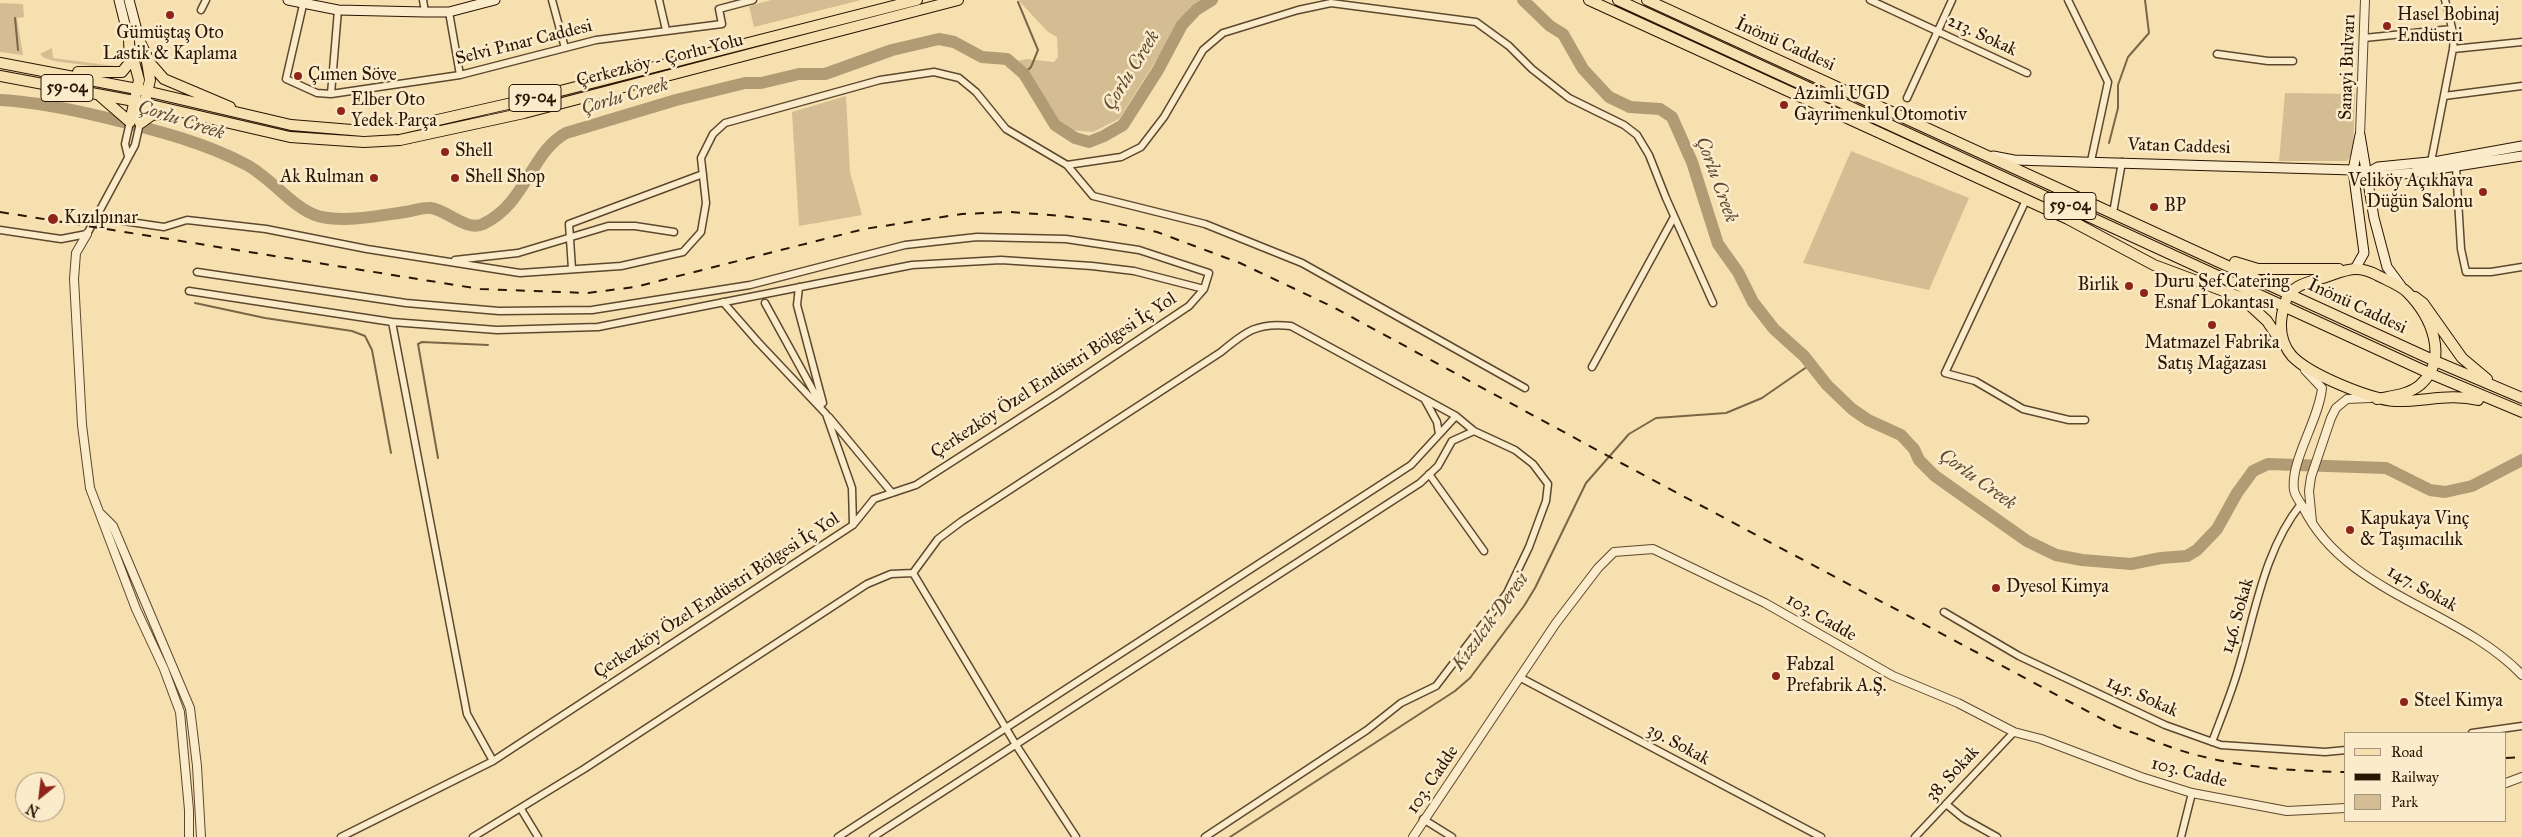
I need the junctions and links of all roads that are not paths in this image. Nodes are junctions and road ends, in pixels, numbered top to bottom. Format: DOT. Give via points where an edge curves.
graph roads {
  1 [pos="119,0"];
  2 [pos="129,0"];
  3 [pos="206,0"];
  4 [pos="288,0"];
  5 [pos="423,0"];
  6 [pos="495,0"];
  7 [pos="552,0"];
  8 [pos="659,0"];
  9 [pos="753,0"];
  10 [pos="917,0"];
  11 [pos="958,0"];
  12 [pos="1589,0"];
  13 [pos="1618,0"];
  14 [pos="1649,0"];
  15 [pos="1870,0"];
  16 [pos="1952,0"];
  17 [pos="2068,0"];
  18 [pos="2365,0"];
  19 [pos="2445,0"];
  20 [pos="316,3"];
  21 [pos="1663,3"];
  22 [pos="304,5"];
  23 [pos="201,10"];
  24 [pos="338,10"];
  25 [pos="425,12"];
  26 [pos="449,12"];
  27 [pos="2452,29"];
  28 [pos="666,30"];
  29 [pos="1938,32"];
  30 [pos="2364,38"];
  31 [pos="129,40"];
  32 [pos="140,42"];
  33 [pos="2522,42"];
  34 [pos="565,48"];
  35 [pos="2453,49"];
  36 [pos="2217,54"];
  37 [pos="2293,61"];
  38 [pos="0,64"];
  39 [pos="55,72"];
  40 [pos="2027,73"];
  41 [pos="460,75"];
  42 [pos="0,76"];
  43 [pos="2522,86"];
  44 [pos="136,88"];
  45 [pos="148,92"];
  46 [pos="96,93"];
  47 [pos="332,94"];
  48 [pos="2444,96"];
  49 [pos="1907,98"];
  50 [pos="134,101"];
  51 [pos="146,104"];
  52 [pos="177,111"];
  53 [pos="252,117"];
  54 [pos="135,122"];
  55 [pos="249,128"];
  56 [pos="2360,135"];
  57 [pos="2522,146"];
  58 [pos="1986,155"];
  59 [pos="128,156"];
  60 [pos="2522,156"];
  61 [pos="2091,161"];
  62 [pos="2122,162"];
  63 [pos="2431,162"];
  64 [pos="1067,165"];
  65 [pos="2456,167"];
  66 [pos="2354,170"];
  67 [pos="2369,171"];
  68 [pos="703,174"];
  69 [pos="2026,200"];
  70 [pos="2113,213"];
  71 [pos="96,217"];
  72 [pos="1674,217"];
  73 [pos="0,230"];
  74 [pos="674,232"];
  75 [pos="88,234"];
  76 [pos="2164,236"];
  77 [pos="570,238"];
  78 [pos="2159,247"];
  79 [pos="446,261"];
  80 [pos="2522,267"];
  81 [pos="572,269"];
  82 [pos="2355,269"];
  83 [pos="197,272"];
  84 [pos="799,287"];
  85 [pos="1204,289"];
  86 [pos="189,291"];
  87 [pos="2406,291"];
  88 [pos="2288,294"];
  89 [pos="2245,299"];
  90 [pos="723,302"];
  91 [pos="765,303"];
  92 [pos="1713,303"];
  93 [pos="2284,305"];
  94 [pos="392,322"];
  95 [pos="2293,357"];
  96 [pos="2435,361"];
  97 [pos="1592,367"];
  98 [pos="2429,373"];
  99 [pos="1525,388"];
  100 [pos="2518,397"];
  101 [pos="1425,399"];
  102 [pos="2377,399"];
  103 [pos="2508,408"];
  104 [pos="2522,412"];
  105 [pos="826,414"];
  106 [pos="1456,416"];
  107 [pos="2085,420"];
  108 [pos="1474,431"];
  109 [pos="1439,434"];
  110 [pos="1429,474"];
  111 [pos="892,493"];
  112 [pos="2301,504"];
  113 [pos="98,510"];
  114 [pos="853,525"];
  115 [pos="2312,526"];
  116 [pos="1484,551"];
  117 [pos="913,573"];
  118 [pos="1944,612"];
  119 [pos="2522,675"];
  120 [pos="1521,678"];
  121 [pos="2522,726"];
  122 [pos="1007,727"];
  123 [pos="2014,732"];
  124 [pos="2479,732"];
  125 [pos="2212,742"];
  126 [pos="1016,745"];
  127 [pos="2344,750"];
  128 [pos="493,761"];
  129 [pos="2522,777"];
  130 [pos="2507,783"];
  131 [pos="2192,793"];
  132 [pos="1946,804"];
  133 [pos="2344,808"];
  134 [pos="521,809"];
  135 [pos="1424,820"];
  136 [pos="189,837"];
  137 [pos="201,837"];
  138 [pos="341,837"];
  139 [pos="473,837"];
  140 [pos="538,837"];
  141 [pos="838,837"];
  142 [pos="873,837"];
  143 [pos="1076,837"];
  144 [pos="1205,837"];
  145 [pos="1413,837"];
  146 [pos="1452,837"];
  147 [pos="1821,837"];
  148 [pos="1915,837"];
  149 [pos="1997,837"];
  150 [pos="2181,837"];
  1 -- 31 [label="main road"];
  2 -- 32 [label="main road"];
  3 -- 23 [label="street"];
  4 -- 22 [label="main road"];
  5 -- 25 [label="street"];
  6 -- 26 [label="main road"];
  7 -- 34 [label="street"];
  8 -- 28 [label="street"];
  9 -- 28 [label="street, Selvi Pınar Caddesi" via="719,9 722,24"];
  10 -- 53 [label="main road, 59-04" via="398,129 348,130 292,125"];
  11 -- 55 [label="main road, Çerkezköy - Çorlu Yolu / 59-04" via="435,134 400,140 339,142 290,137"];
  12 -- 69 [label="main road"];
  13 -- 78 [label="main road, 59-04"];
  14 -- 21 [label="main road, İnönü Caddesi"];
  15 -- 29 [label="street, 213. Sokak"];
  16 -- 29 [label="street"];
  17 -- 61 [label="street" via="2108,82"];
  18 -- 30 [label="street, Sanayi Bulvarı"];
  19 -- 27 [label="street"];
  20 -- 22 [label="main road"];
  20 -- 24 [label="main road"];
  21 -- 58 [label="main road, İnönü Caddesi / 59-04"];
  22 -- 47 [label="street, Selvi Pınar Caddesi" via="286,79 316,93"];
  24 -- 25 [label="main road"];
  24 -- 47 [label="street"];
  25 -- 26 [label="main road"];
  26 -- 41 [label="street"];
  27 -- 30 [label="street"];
  27 -- 35 [label="street"];
  28 -- 34 [label="street, Selvi Pınar Caddesi"];
  29 -- 40 [label="street, 213. Sokak"];
  29 -- 49 [label="street"];
  30 -- 56 [label="street, Sanayi Bulvarı"];
  31 -- 39 [label="main road" via="130,62 122,72"];
  31 -- 44 [label="main road" via="139,80"];
  32 -- 45 [label="main road" via="150,80"];
  32 -- 53 [label="main road" via="150,64 164,79"];
  33 -- 35 [label="street"];
  34 -- 41 [label="street, Selvi Pınar Caddesi"];
  35 -- 48 [label="street"];
  36 -- 37 [label="street"];
  38 -- 39 [label="main road, 59-04"];
  39 -- 44 [label="main road, 59-04"];
  41 -- 47 [label="street, Selvi Pınar Caddesi"];
  42 -- 46 [label="main road, 59-04 / 59-04"];
  43 -- 48 [label="street"];
  44 -- 45 [label="main road, 59-04"];
  44 -- 50 [label="main road"];
  45 -- 51 [label="main road"];
  45 -- 53 [label="main road, 59-04"];
  46 -- 50 [label="main road, 59-04 / 59-04"];
  46 -- 54 [label="main road"];
  48 -- 63 [label="street"];
  50 -- 51 [label="main road, 59-04 / 59-04"];
  50 -- 54 [label="main road"];
  51 -- 52 [label="main road, 59-04 / 59-04"];
  51 -- 54 [label="main road"];
  52 -- 54 [label="main road"];
  52 -- 55 [label="main road, 59-04 / 59-04"];
  54 -- 59 [label="street" via="135,145"];
  54 -- 59 [label="street" via="125,144"];
  56 -- 66 [label="main road"];
  56 -- 67 [label="main road"];
  57 -- 63 [label="main road, Vatan Caddesi"];
  58 -- 61 [label="main road, Vatan Caddesi" via="2014,160"];
  58 -- 70 [label="main road, İnönü Caddesi / 59-04"];
  59 -- 71 [label="street"];
  60 -- 65 [label="main road, Vatan Caddesi"];
  61 -- 62 [label="main road, Vatan Caddesi"];
  62 -- 66 [label="main road, Vatan Caddesi"];
  62 -- 70 [label="street"];
  63 -- 67 [label="main road, Vatan Caddesi" via="2378,167"];
  64 -- 68 [label="street" via="1006,129 976,92 959,78 934,72 880,80 725,123 713,134 701,158"];
  64 -- 72 [label="street" via="1121,157 1141,147 1164,117 1203,50 1223,33 1331,3 1476,22 1570,98 1637,135 1650,155"];
  64 -- 99 [label="street" via="1092,196 1205,224 1302,263"];
  65 -- 67 [label="main road, Vatan Caddesi" via="2379,176"];
  65 -- 80 [label="street" via="2461,249 2466,272"];
  66 -- 67 [label="main road, Vatan Caddesi"];
  66 -- 82 [label="main road" via="2364,253"];
  67 -- 87 [label="main road" via="2374,218 2386,267"];
  68 -- 77 [label="street" via="569,224"];
  68 -- 81 [label="street" via="706,203 701,232 683,252 621,266"];
  69 -- 89 [label="main road" via="2154,265"];
  69 -- 107 [label="street" via="1945,373 1975,381 2023,409 2069,420"];
  70 -- 76 [label="main road, İnönü Caddesi / 59-04"];
  71 -- 75 [label="street"];
  71 -- 79 [label="street" via="164,227 186,220 266,229"];
  72 -- 92 [label="street"];
  72 -- 97 [label="street"];
  73 -- 75 [label="street" via="61,239"];
  74 -- 77 [label="street" via="608,226"];
  75 -- 113 [label="street" via="76,253 74,280 82,425 90,488"];
  76 -- 82 [label="main road" via="2258,269"];
  76 -- 88 [label="main road, İnönü Caddesi / 59-04"];
  77 -- 79 [label="street" via="518,253"];
  77 -- 81 [label="street"];
  78 -- 89 [label="main road"];
  78 -- 93 [label="main road, 59-04"];
  79 -- 81 [label="street" via="520,273"];
  82 -- 87 [label="main road" via="2366,270"];
  82 -- 88 [label="main road" via="2302,283"];
  83 -- 85 [label="street" via="406,303 499,311 592,310 750,285 905,245 987,238 1066,240 1139,250 1209,273"];
  84 -- 85 [label="street, Çerkezköy Özel Endüstri Bölgesi İç Yol" via="912,265 1001,260 1134,271"];
  84 -- 90 [label="street, Çerkezköy Özel Endüstri Bölgesi İç Yol"];
  84 -- 105 [label="street" via="797,305"];
  85 -- 111 [label="street, Çerkezköy Özel Endüstri Bölgesi İç Yol" via="1189,306 1056,395 916,484"];
  86 -- 94 [label="street, Çerkezköy Özel Endüstri Bölgesi İç Yol"];
  87 -- 96 [label="main road" via="2429,323 2436,344"];
  87 -- 100 [label="main road" via="2424,303 2472,368"];
  88 -- 93 [label="main road"];
  88 -- 96 [label="main road, İnönü Caddesi / 59-04"];
  89 -- 95 [label="main road" via="2267,321"];
  90 -- 94 [label="street, Çerkezköy Özel Endüstri Bölgesi İç Yol" via="598,327 496,330"];
  90 -- 105 [label="street"];
  91 -- 105 [label="street"];
  93 -- 95 [label="main road" via="2281,332"];
  93 -- 98 [label="main road, 59-04"];
  94 -- 128 [label="street" via="467,714"];
  95 -- 102 [label="main road" via="2321,375"];
  95 -- 112 [label="street, 147. Sokak" via="2322,388 2320,404 2295,473 2294,490"];
  96 -- 98 [label="main road"];
  96 -- 100 [label="main road, İnönü Caddesi / 59-04"];
  98 -- 102 [label="main road" via="2419,385 2402,394"];
  98 -- 103 [label="main road, 59-04"];
  101 -- 106 [label="street"];
  101 -- 109 [label="street" via="1437,422"];
  101 -- 117 [label="street" via="1291,326 1271,324 1246,332 1221,352 962,521 938,540"];
  102 -- 103 [label="main road" via="2466,397"];
  102 -- 115 [label="street" via="2346,399 2331,418 2310,477"];
  103 -- 104 [label="main road, 59-04"];
  105 -- 111 [label="street"];
  105 -- 114 [label="street" via="852,488"];
  106 -- 108 [label="street"];
  106 -- 109 [label="street"];
  108 -- 110 [label="street" via="1452,441 1438,466"];
  108 -- 144 [label="street" via="1515,450 1533,464 1548,484 1546,501 1529,547 1507,594 1436,686 1400,703 1367,730"];
  109 -- 122 [label="street" via="1411,465"];
  110 -- 116 [label="street"];
  110 -- 126 [label="street" via="1420,483"];
  111 -- 114 [label="street, Çerkezköy Özel Endüstri Bölgesi İç Yol" via="874,499"];
  112 -- 115 [label="street, 147. Sokak"];
  112 -- 125 [label="street, 146. Sokak" via="2288,520 2268,568 2238,672"];
  113 -- 136 [label="street" via="180,712"];
  113 -- 137 [label="street" via="113,526 190,708"];
  114 -- 128 [label="street, Çerkezköy Özel Endüstri Bölgesi İç Yol"];
  115 -- 119 [label="street, 147. Sokak" via="2329,547 2351,565 2451,622 2488,646"];
  117 -- 122 [label="street"];
  117 -- 134 [label="street" via="891,574 867,584"];
  118 -- 125 [label="street, 145. Sokak" via="2019,656 2165,726"];
  120 -- 123 [label="street, 103. Cadde" via="1556,623 1614,552 1653,549 1765,603 1893,676 1958,703"];
  120 -- 135 [label="street, 103. Cadde"];
  120 -- 147 [label="street, 39. Sokak"];
  121 -- 124 [label="street"];
  122 -- 126 [label="street"];
  122 -- 141 [label="street"];
  123 -- 131 [label="street, 103. Cadde"];
  123 -- 132 [label="street, 38. Sokak"];
  125 -- 127 [label="street, 145. Sokak" via="2325,752"];
  126 -- 142 [label="street"];
  126 -- 143 [label="street"];
  128 -- 138 [label="street, Çerkezköy Özel Endüstri Bölgesi İç Yol"];
  129 -- 130 [label="street"];
  131 -- 133 [label="street, 103. Cadde" via="2287,811"];
  131 -- 150 [label="street"];
  132 -- 148 [label="street, 38. Sokak"];
  132 -- 149 [label="street" via="1963,818"];
  134 -- 139 [label="street"];
  134 -- 140 [label="street"];
  135 -- 145 [label="street, 103. Cadde"];
  135 -- 146 [label="street"];
}
